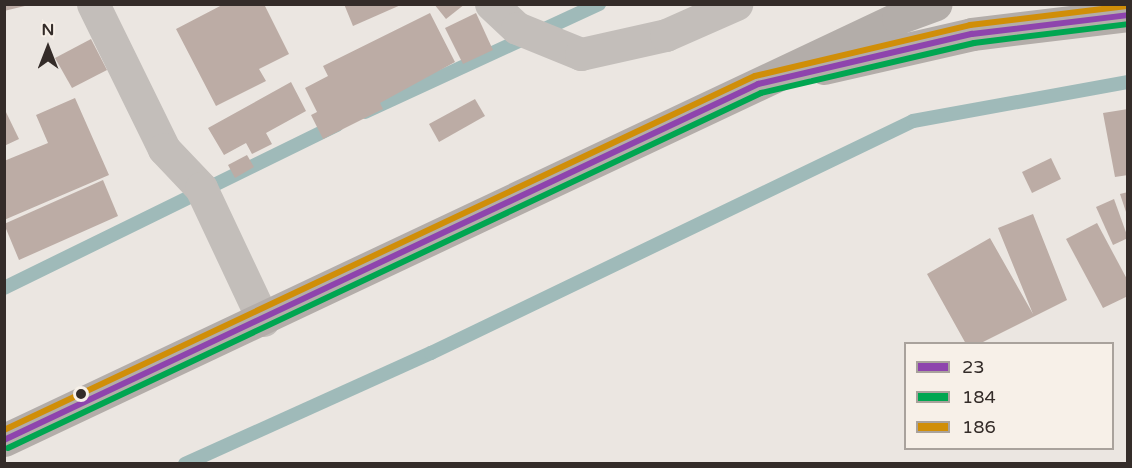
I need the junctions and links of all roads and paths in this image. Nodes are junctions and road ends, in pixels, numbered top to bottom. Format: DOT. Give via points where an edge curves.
graph roads {
  1 [pos="93,4"];
  2 [pos="492,4"];
  3 [pos="736,4"];
  4 [pos="936,4"];
  5 [pos="1128,15"];
  6 [pos="758,84"];
  7 [pos="263,320"];
  8 [pos="4,440"];
  1 -- 7 [label="street" via="164,149 201,188"];
  2 -- 3 [label="street" via="517,28 581,54 666,35"];
  4 -- 6 [label="main road"];
  5 -- 6 [label="main road" via="972,34"];
  6 -- 7 [label="main road"];
  7 -- 8 [label="main road"];
}
